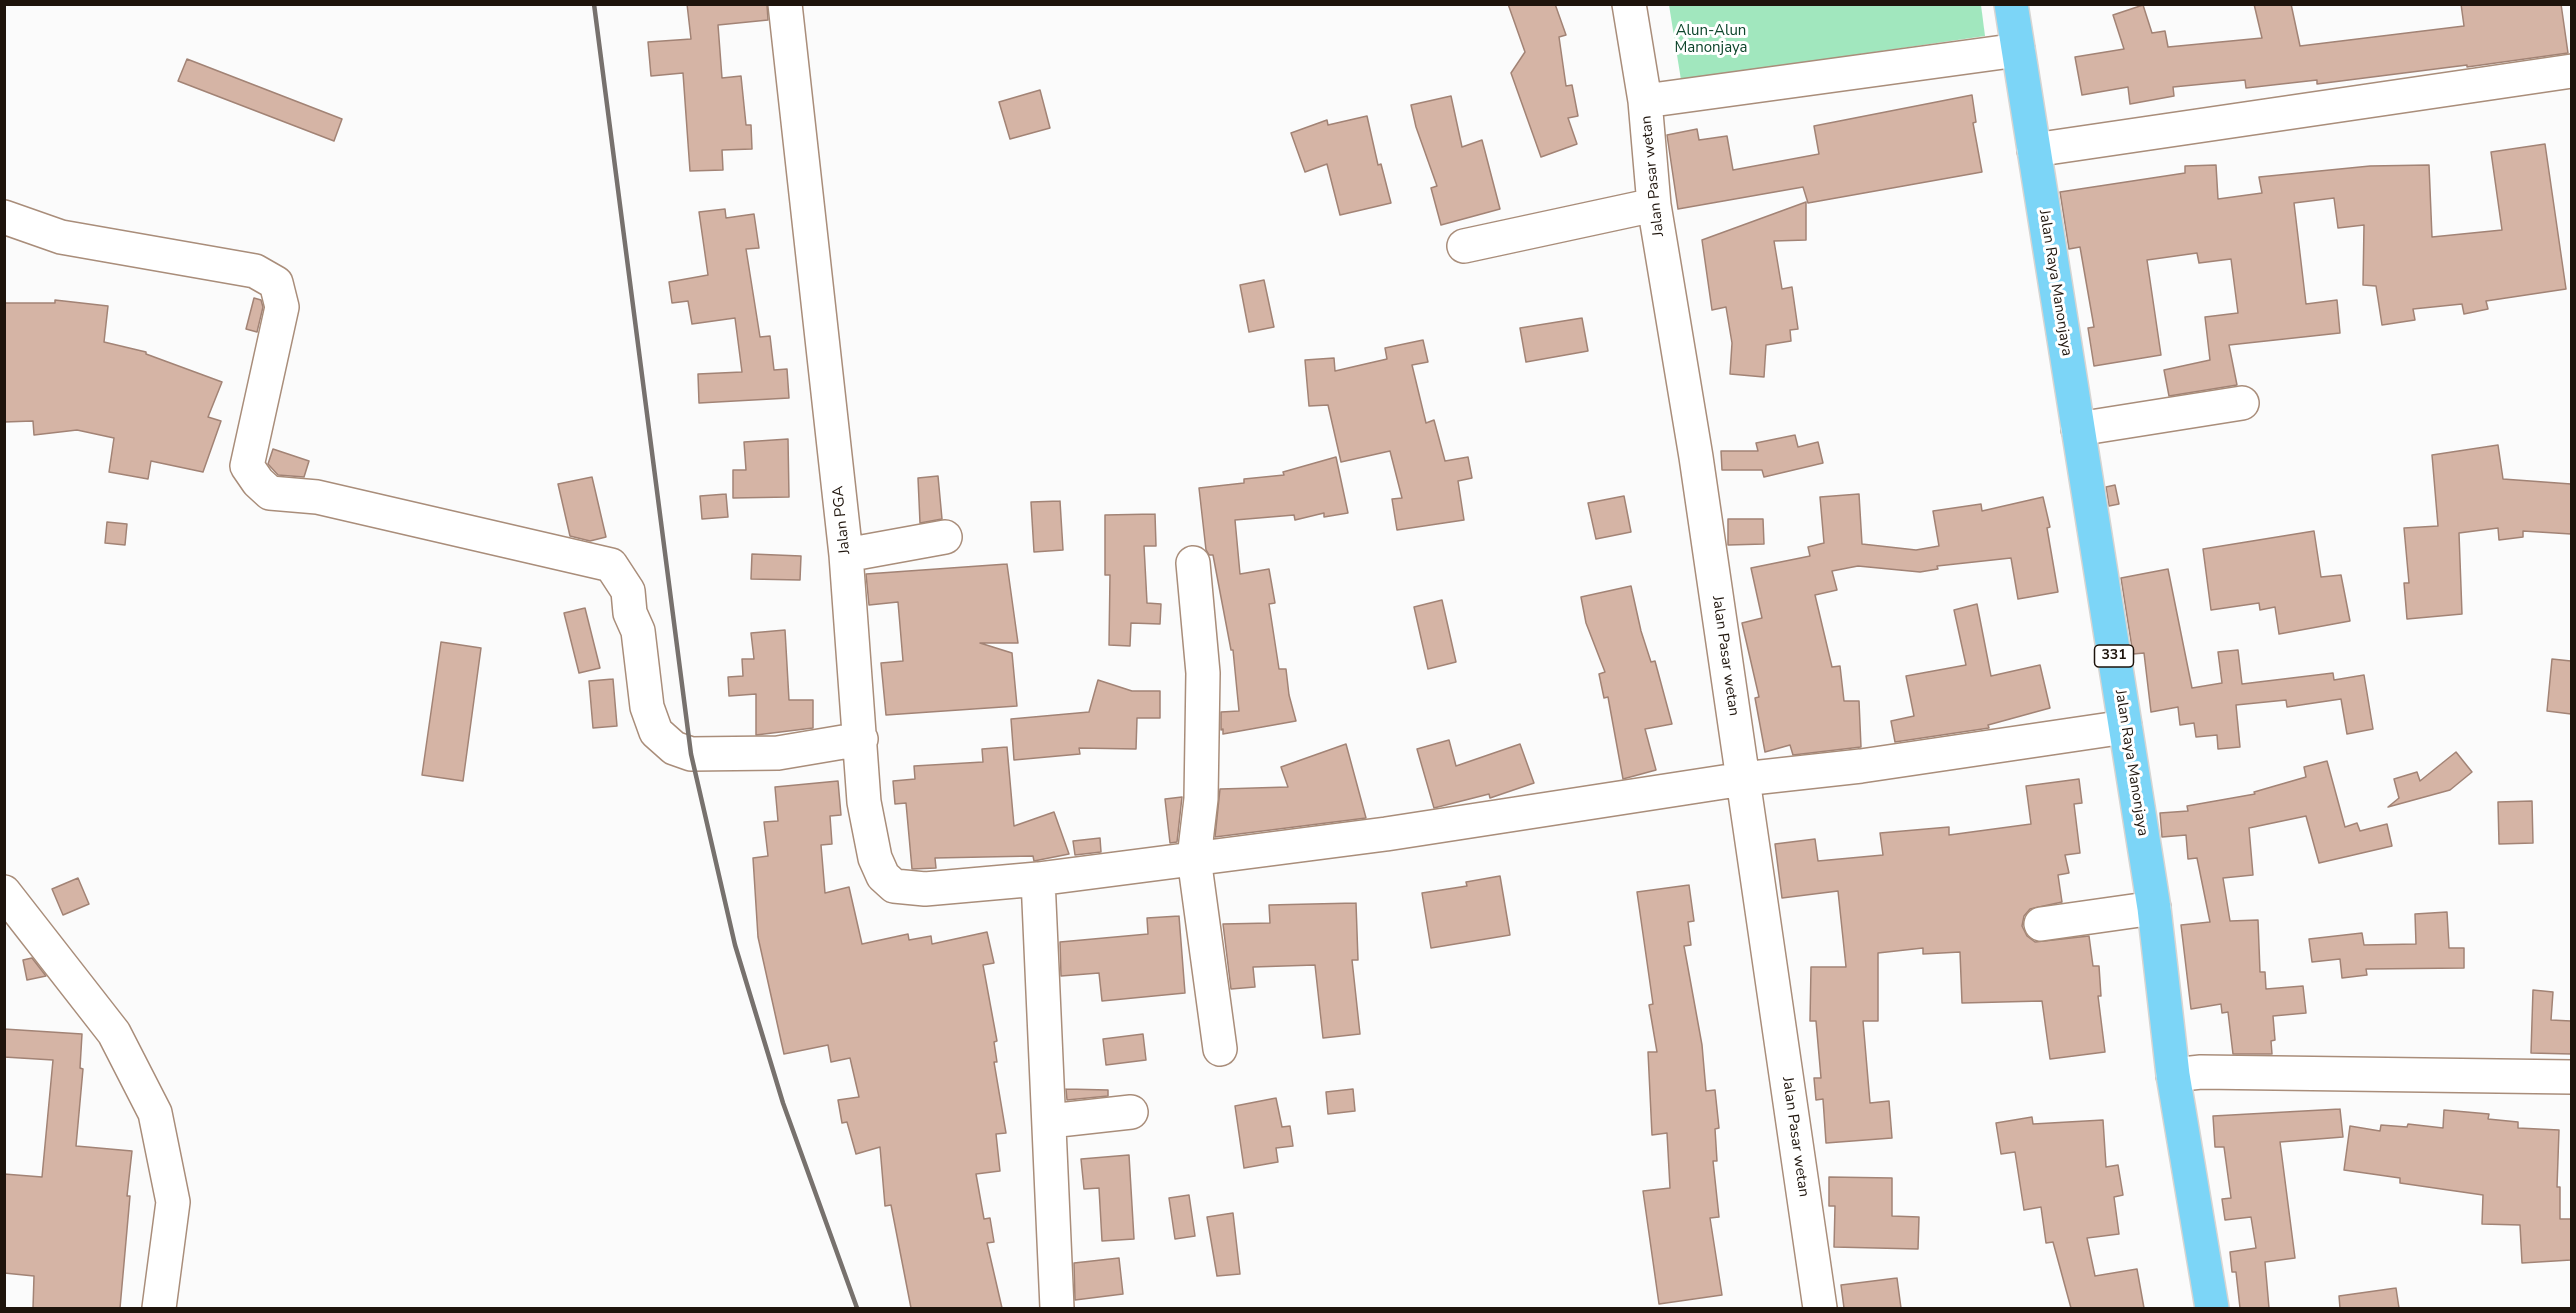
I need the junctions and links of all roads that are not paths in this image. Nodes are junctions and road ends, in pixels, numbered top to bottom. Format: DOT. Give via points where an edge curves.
graph roads {
  1 [pos="785,4"];
  2 [pos="1629,4"];
  3 [pos="2011,4"];
  4 [pos="2018,50"];
  5 [pos="2571,71"];
  6 [pos="1645,101"];
  7 [pos="2034,150"];
  8 [pos="1654,205"];
  9 [pos="4,217"];
  10 [pos="1464,246"];
  11 [pos="2242,403"];
  12 [pos="2078,429"];
  13 [pos="945,537"];
  14 [pos="846,555"];
  15 [pos="1193,563"];
  16 [pos="2125,727"];
  17 [pos="861,739"];
  18 [pos="1743,779"];
  19 [pos="1194,858"];
  20 [pos="1038,879"];
  21 [pos="4,892"];
  22 [pos="2154,908"];
  23 [pos="2041,924"];
  24 [pos="1220,1049"];
  25 [pos="2173,1075"];
  26 [pos="2571,1077"];
  27 [pos="1131,1112"];
  28 [pos="1050,1121"];
  29 [pos="159,1308"];
  30 [pos="1057,1308"];
  31 [pos="1820,1308"];
  32 [pos="2212,1308"];
  1 -- 14 [label="street, Jalan PGA"];
  2 -- 6 [label="street, Jalan Pasar wetan"];
  3 -- 4 [label="main road, Jalan Raya Manonjaya / 331"];
  4 -- 6 [label="street"];
  4 -- 7 [label="main road, Jalan Raya Manonjaya / 331"];
  5 -- 7 [label="street"];
  6 -- 8 [label="street, Jalan Pasar wetan"];
  7 -- 12 [label="main road, Jalan Raya Manonjaya / 331"];
  8 -- 10 [label="street"];
  8 -- 18 [label="street, Jalan Pasar wetan" via="1698,468"];
  9 -- 17 [label="street" via="61,237 255,271 276,284 282,307 247,466 258,482 270,493 317,496 611,565 628,591 630,613 638,631 647,707 656,732 674,748 691,754 778,753"];
  11 -- 12 [label="street"];
  12 -- 16 [label="main road, Jalan Raya Manonjaya / 331"];
  13 -- 14 [label="street"];
  14 -- 17 [label="street, Jalan PGA"];
  15 -- 19 [label="street" via="1203,673 1201,799"];
  16 -- 18 [label="street" via="1861,766"];
  16 -- 22 [label="main road, Jalan Raya Manonjaya / 331"];
  17 -- 20 [label="street, Jalan PGA" via="864,802 875,858 883,876 894,886 925,889"];
  18 -- 19 [label="street" via="1386,834"];
  18 -- 31 [label="street, Jalan Pasar wetan"];
  19 -- 20 [label="street"];
  19 -- 24 [label="street"];
  20 -- 28 [label="street"];
  21 -- 29 [label="street" via="114,1033 155,1113 173,1202"];
  22 -- 23 [label="street"];
  22 -- 25 [label="main road, Jalan Raya Manonjaya / 331"];
  25 -- 26 [label="street" via="2201,1072"];
  25 -- 32 [label="main road, Jalan Raya Manonjaya / 331"];
  27 -- 28 [label="street"];
  28 -- 30 [label="street"];
}
